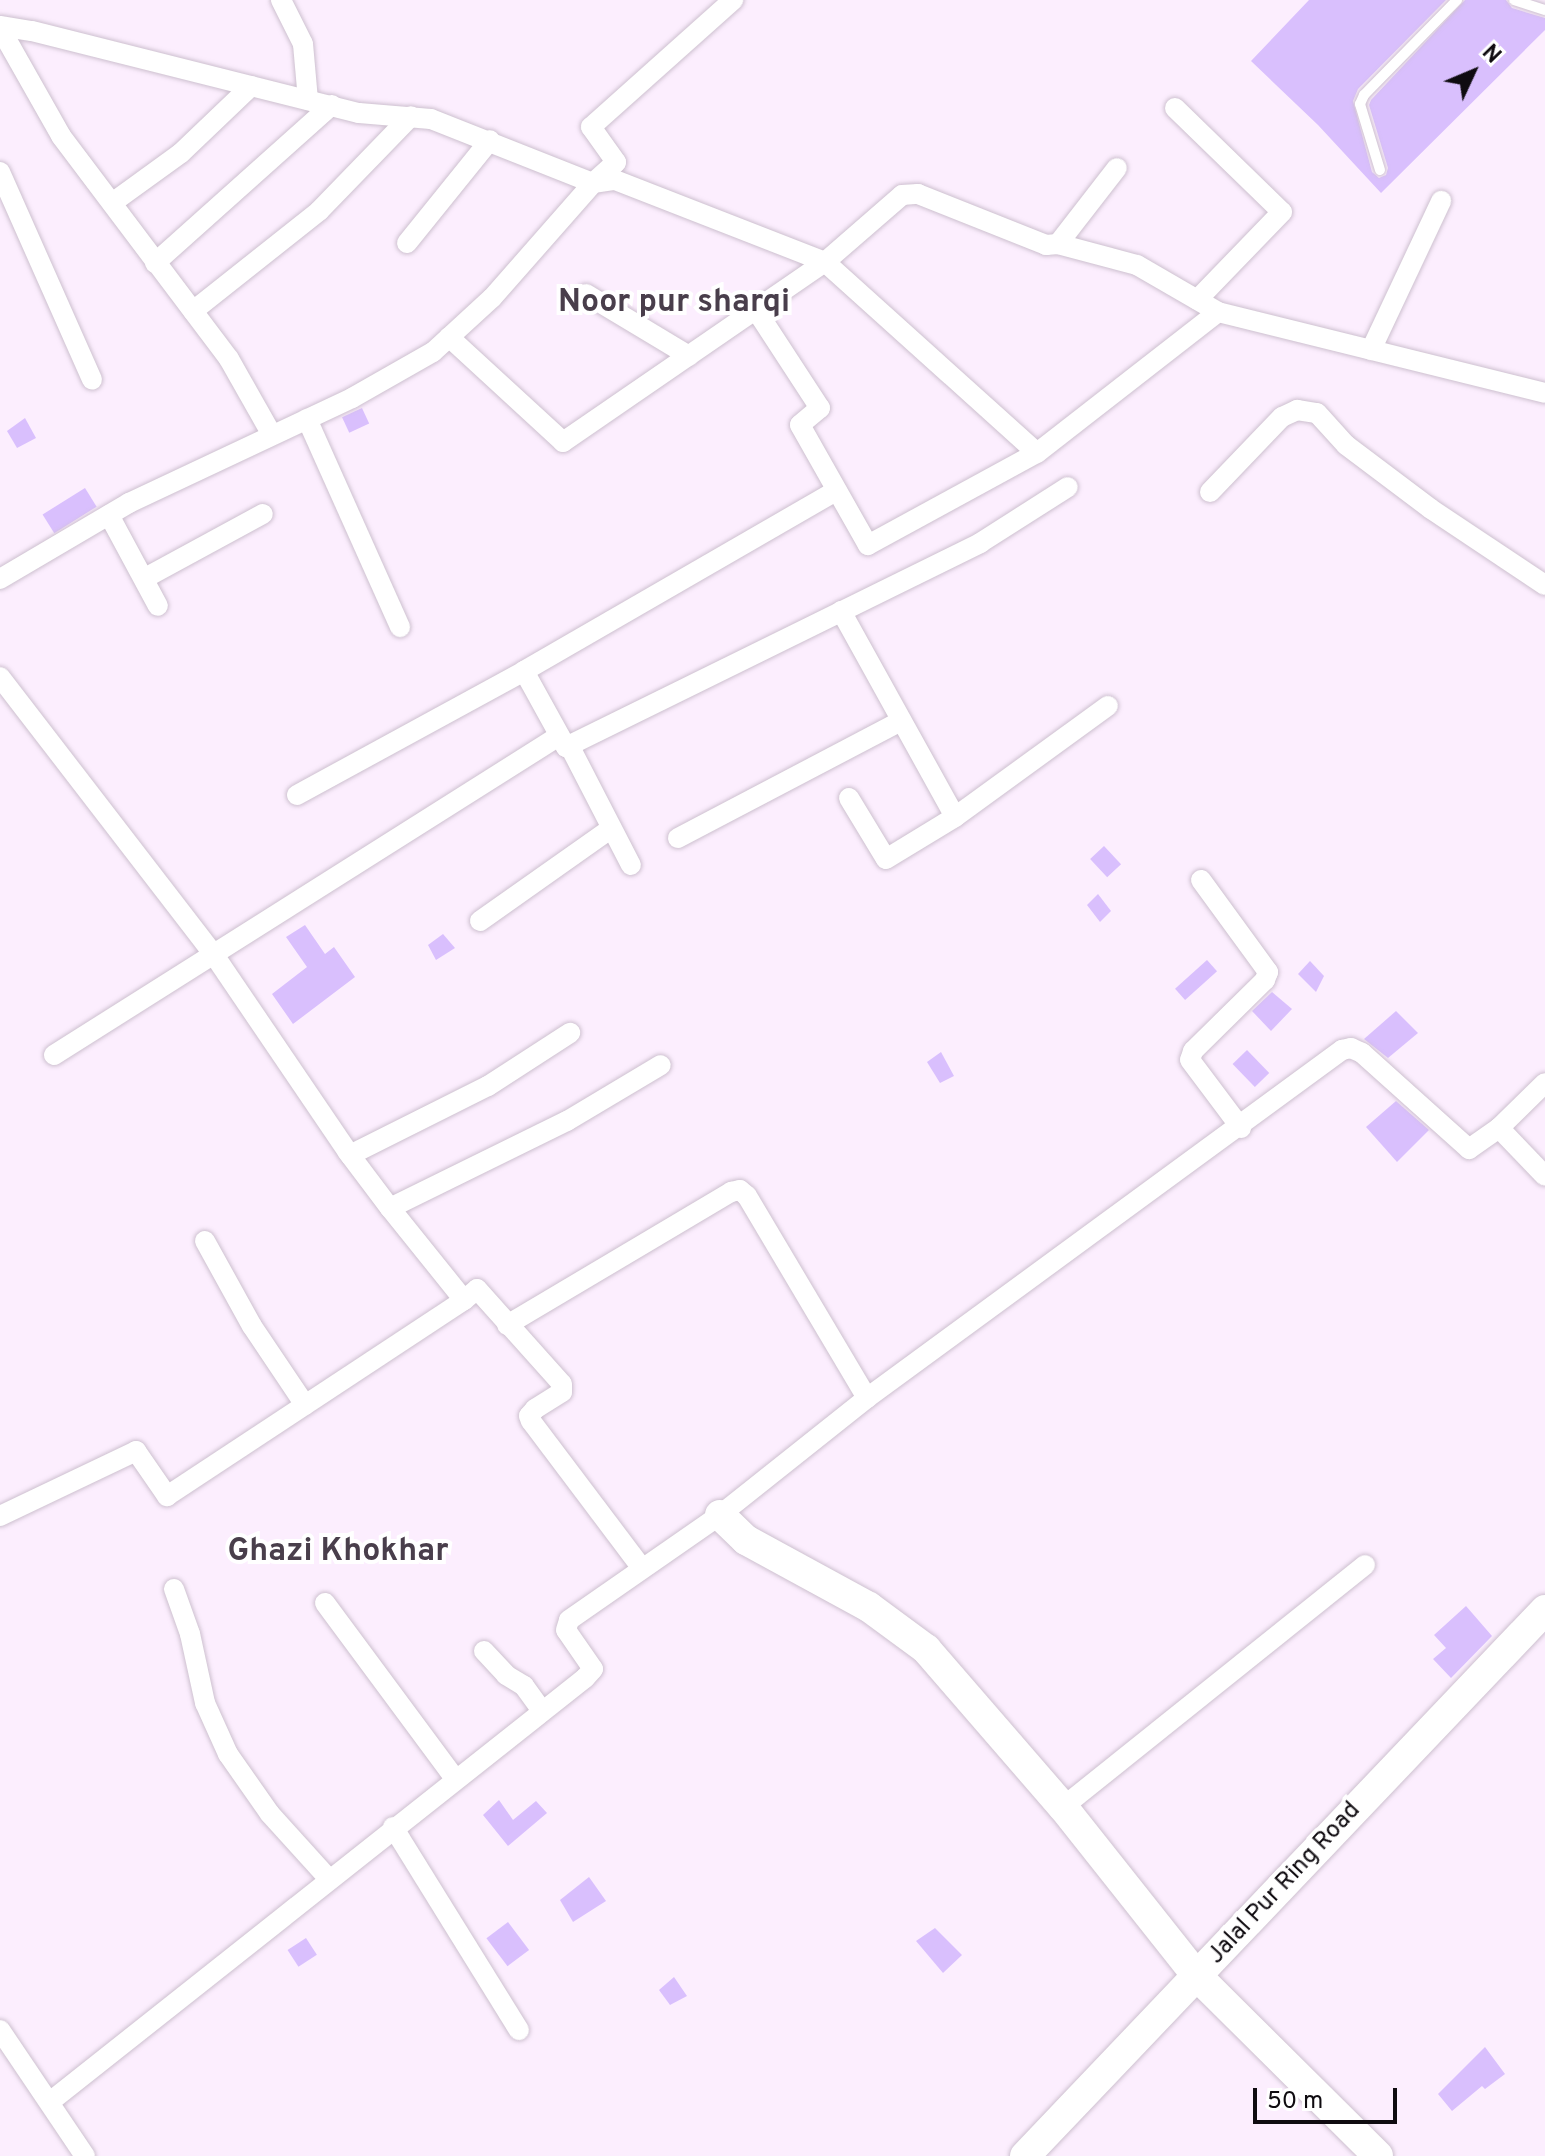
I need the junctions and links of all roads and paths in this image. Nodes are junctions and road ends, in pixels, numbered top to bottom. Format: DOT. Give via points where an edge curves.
graph roads {
  1 [pos="281,0"];
  2 [pos="733,0"];
  3 [pos="1457,0"];
  4 [pos="1514,0"];
  5 [pos="1545,10"];
  6 [pos="0,27"];
  7 [pos="251,86"];
  8 [pos="308,100"];
  9 [pos="332,105"];
  10 [pos="1175,108"];
  11 [pos="411,116"];
  12 [pos="490,140"];
  13 [pos="1117,168"];
  14 [pos="1380,170"];
  15 [pos="0,172"];
  16 [pos="593,183"];
  17 [pos="1441,201"];
  18 [pos="112,203"];
  19 [pos="407,243"];
  20 [pos="1058,244"];
  21 [pos="825,262"];
  22 [pos="155,263"];
  23 [pos="586,294"];
  24 [pos="1197,300"];
  25 [pos="756,310"];
  26 [pos="193,311"];
  27 [pos="1218,312"];
  28 [pos="449,337"];
  29 [pos="1371,350"];
  30 [pos="689,356"];
  31 [pos="92,380"];
  32 [pos="1545,393"];
  33 [pos="307,419"];
  34 [pos="272,435"];
  35 [pos="1037,453"];
  36 [pos="1068,487"];
  37 [pos="836,491"];
  38 [pos="1210,492"];
  39 [pos="263,514"];
  40 [pos="109,515"];
  41 [pos="145,578"];
  42 [pos="0,579"];
  43 [pos="1545,585"];
  44 [pos="158,606"];
  45 [pos="841,611"];
  46 [pos="400,627"];
  47 [pos="524,671"];
  48 [pos="0,677"];
  49 [pos="1108,706"];
  50 [pos="901,721"];
  51 [pos="564,741"];
  52 [pos="297,795"];
  53 [pos="849,798"];
  54 [pos="955,817"];
  55 [pos="612,828"];
  56 [pos="678,838"];
  57 [pos="631,865"];
  58 [pos="1201,880"];
  59 [pos="480,921"];
  60 [pos="214,955"];
  61 [pos="570,1033"];
  62 [pos="54,1055"];
  63 [pos="661,1065"];
  64 [pos="1545,1083"];
  65 [pos="1241,1128"];
  66 [pos="1499,1128"];
  67 [pos="350,1155"];
  68 [pos="1545,1176"];
  69 [pos="390,1208"];
  70 [pos="205,1241"];
  71 [pos="464,1300"];
  72 [pos="507,1325"];
  73 [pos="867,1398"];
  74 [pos="305,1405"];
  75 [pos="720,1515"];
  76 [pos="0,1516"];
  77 [pos="1365,1565"];
  78 [pos="641,1567"];
  79 [pos="174,1589"];
  80 [pos="325,1603"];
  81 [pos="1545,1610"];
  82 [pos="484,1651"];
  83 [pos="542,1711"];
  84 [pos="455,1779"];
  85 [pos="1063,1807"];
  86 [pos="393,1827"];
  87 [pos="328,1878"];
  88 [pos="1197,1976"];
  89 [pos="0,2030"];
  90 [pos="519,2030"];
  91 [pos="51,2101"];
  92 [pos="85,2156"];
  93 [pos="1025,2156"];
  94 [pos="1378,2156"];
  1 -- 8 [label="street" via="303,44"];
  2 -- 16 [label="street" via="591,127 617,160"];
  3 -- 14 [label="lane" via="1364,95 1360,104"];
  4 -- 5 [label="lane"];
  6 -- 7 [label="street"];
  6 -- 18 [label="street" via="61,136"];
  7 -- 8 [label="street"];
  7 -- 18 [label="street" via="181,153"];
  8 -- 9 [label="street"];
  9 -- 11 [label="street" via="359,113"];
  9 -- 22 [label="street"];
  10 -- 24 [label="street" via="1282,212"];
  11 -- 12 [label="street"];
  11 -- 26 [label="street" via="319,211"];
  12 -- 16 [label="street"];
  12 -- 19 [label="street"];
  13 -- 20 [label="street"];
  15 -- 31 [label="street"];
  16 -- 21 [label="street" via="615,180"];
  16 -- 28 [label="street" via="492,298"];
  17 -- 29 [label="street"];
  18 -- 22 [label="street"];
  20 -- 21 [label="street" via="1046,245 910,194 902,195"];
  20 -- 24 [label="street" via="1137,265"];
  21 -- 25 [label="street"];
  21 -- 35 [label="street"];
  22 -- 26 [label="street"];
  23 -- 30 [label="street"];
  24 -- 27 [label="street"];
  25 -- 30 [label="street"];
  25 -- 37 [label="street" via="820,408 800,425"];
  26 -- 34 [label="street" via="229,359"];
  27 -- 29 [label="street"];
  27 -- 35 [label="street"];
  28 -- 30 [label="street" via="563,442"];
  28 -- 33 [label="street" via="433,352"];
  29 -- 32 [label="street"];
  33 -- 34 [label="street"];
  33 -- 46 [label="street"];
  34 -- 40 [label="street"];
  35 -- 37 [label="street" via="868,545"];
  36 -- 45 [label="street" via="980,543"];
  37 -- 47 [label="street"];
  38 -- 43 [label="street" via="1282,417 1297,410 1317,413 1346,445"];
  39 -- 41 [label="street"];
  40 -- 41 [label="street"];
  40 -- 42 [label="street"];
  41 -- 44 [label="street"];
  45 -- 50 [label="street"];
  45 -- 51 [label="street"];
  47 -- 51 [label="street"];
  47 -- 52 [label="street"];
  48 -- 60 [label="street"];
  49 -- 54 [label="street"];
  50 -- 54 [label="street"];
  50 -- 56 [label="street"];
  51 -- 55 [label="street"];
  51 -- 60 [label="street"];
  53 -- 54 [label="street" via="886,859"];
  55 -- 57 [label="street"];
  55 -- 59 [label="street"];
  58 -- 65 [label="street" via="1268,972 1190,1060"];
  60 -- 62 [label="street"];
  60 -- 67 [label="street"];
  61 -- 67 [label="street" via="488,1086"];
  63 -- 69 [label="street" via="567,1121"];
  64 -- 66 [label="street"];
  65 -- 66 [label="street" via="1351,1048 1464,1148"];
  65 -- 73 [label="street"];
  66 -- 68 [label="street"];
  67 -- 69 [label="street"];
  69 -- 71 [label="street"];
  70 -- 74 [label="street" via="252,1326"];
  71 -- 72 [label="street" via="477,1289"];
  71 -- 74 [label="street"];
  72 -- 73 [label="street" via="740,1190"];
  72 -- 78 [label="street" via="564,1389 535,1409 531,1421"];
  73 -- 75 [label="street"];
  74 -- 76 [label="street" via="167,1496 136,1451"];
  75 -- 78 [label="street"];
  75 -- 85 [label="street" via="746,1540 869,1607 926,1649"];
  77 -- 85 [label="street"];
  78 -- 83 [label="street" via="569,1620 566,1630 593,1669"];
  79 -- 87 [label="street" via="205,1703 228,1754 270,1814"];
  80 -- 84 [label="street"];
  81 -- 88 [label="street, Jalal Pur Ring Road"];
  82 -- 83 [label="street" via="524,1686"];
  83 -- 84 [label="street"];
  84 -- 86 [label="street"];
  85 -- 88 [label="street"];
  86 -- 87 [label="street"];
  86 -- 90 [label="street"];
  87 -- 91 [label="street"];
  88 -- 93 [label="street, Jalal Pur Ring Road"];
  88 -- 94 [label="street"];
  89 -- 91 [label="street"];
  91 -- 92 [label="street"];
}
